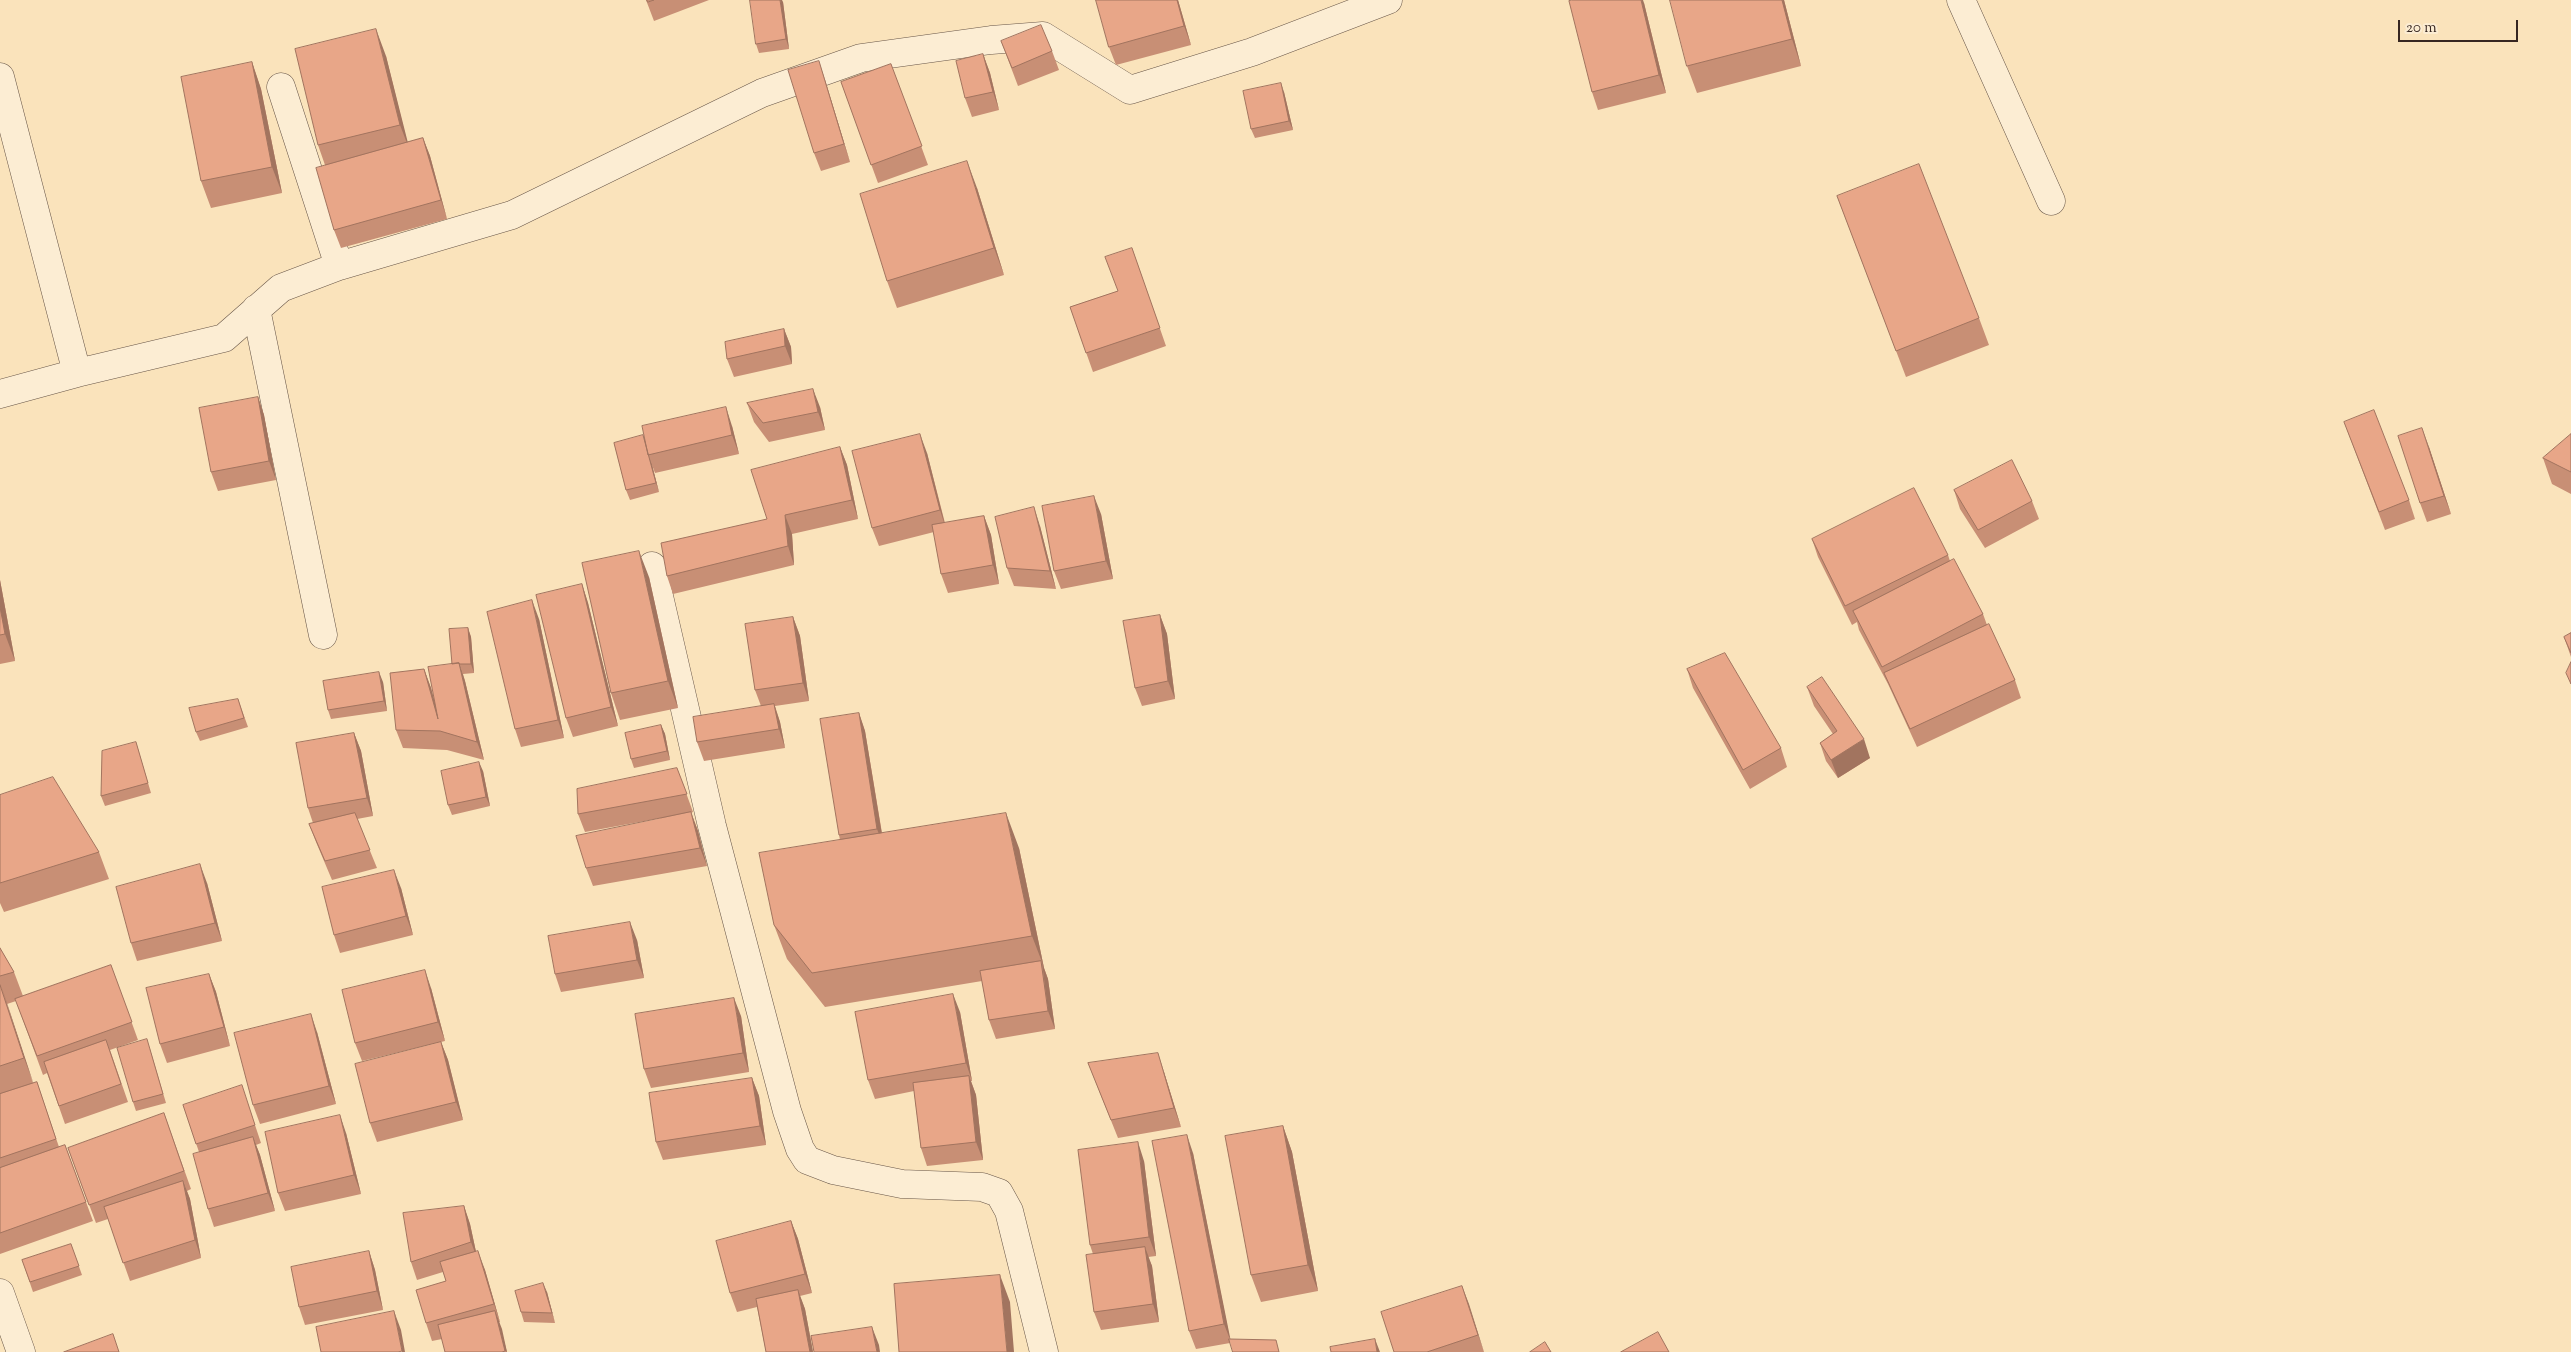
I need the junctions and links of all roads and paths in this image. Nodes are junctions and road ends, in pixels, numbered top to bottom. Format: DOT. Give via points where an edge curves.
graph roads {
  1 [pos="1388,0"];
  2 [pos="1961,0"];
  3 [pos="0,77"];
  4 [pos="282,87"];
  5 [pos="2051,201"];
  6 [pos="339,266"];
  7 [pos="256,309"];
  8 [pos="77,373"];
  9 [pos="0,394"];
  10 [pos="652,566"];
  11 [pos="323,635"];
  12 [pos="0,1293"];
  13 [pos="21,1352"];
  14 [pos="1044,1352"];
  1 -- 6 [label="street" via="1252,52 1130,90 1043,36 861,58 762,93 512,215"];
  2 -- 5 [label="street"];
  3 -- 8 [label="street"];
  4 -- 6 [label="street"];
  6 -- 7 [label="street" via="281,288"];
  7 -- 8 [label="street" via="224,338"];
  7 -- 11 [label="street"];
  8 -- 9 [label="street"];
  10 -- 14 [label="street" via="712,826 787,1111 800,1149 807,1160 833,1170 902,1184 982,1187 999,1193 1009,1211"];
  12 -- 13 [label="street"];
}
